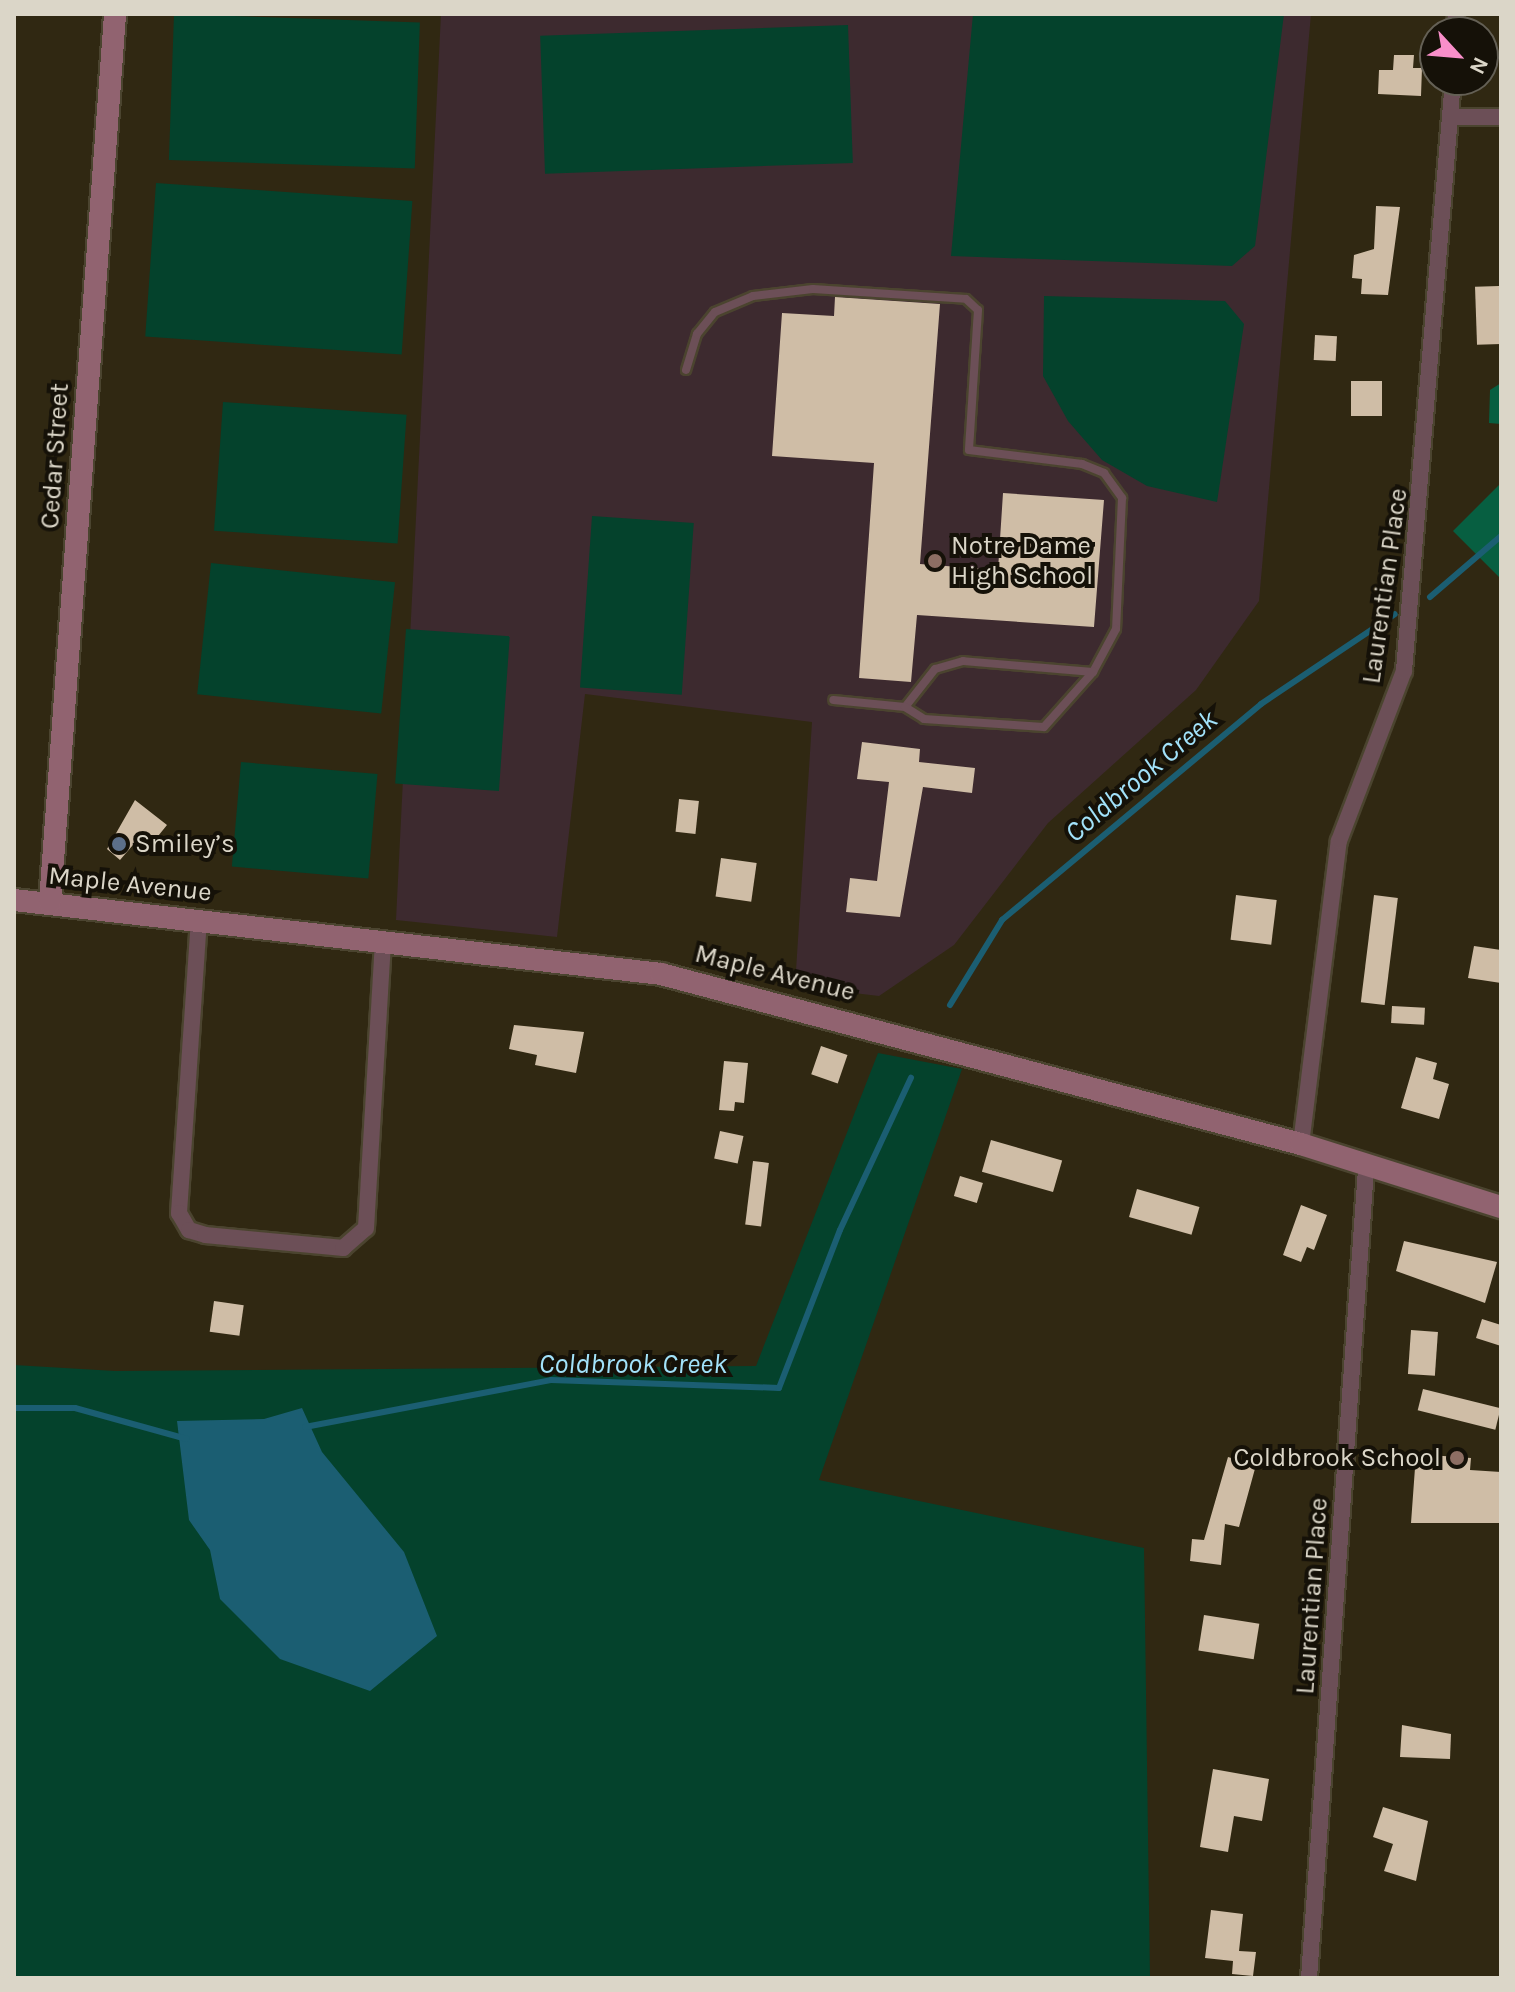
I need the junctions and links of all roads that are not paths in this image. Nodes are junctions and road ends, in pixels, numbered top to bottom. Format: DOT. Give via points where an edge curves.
graph roads {
  1 [pos="115,14"];
  2 [pos="1452,96"];
  3 [pos="1451,117"];
  4 [pos="1501,117"];
  5 [pos="686,370"];
  6 [pos="1093,672"];
  7 [pos="833,700"];
  8 [pos="905,707"];
  9 [pos="14,900"];
  10 [pos="50,902"];
  11 [pos="199,919"];
  12 [pos="383,940"];
  13 [pos="1301,1144"];
  14 [pos="1366,1169"];
  15 [pos="1501,1207"];
  16 [pos="1309,1978"];
  1 -- 10 [label="main road, Cedar Street"];
  2 -- 3 [label="street, Laurentian Place"];
  3 -- 4 [label="street"];
  3 -- 13 [label="street, Laurentian Place" via="1404,671 1339,841"];
  5 -- 6 [label="lane" via="697,334 715,312 753,296 813,289 966,299 978,310 969,450 1082,464 1104,473 1122,498 1118,615"];
  6 -- 8 [label="lane" via="963,661 935,669"];
  6 -- 8 [label="lane" via="1044,727 924,719"];
  7 -- 8 [label="lane"];
  9 -- 10 [label="main road, Maple Avenue"];
  10 -- 11 [label="main road, Maple Avenue"];
  11 -- 12 [label="main road, Maple Avenue"];
  11 -- 12 [label="street" via="179,1213 189,1230 205,1235 343,1248 366,1228"];
  12 -- 13 [label="main road, Maple Avenue" via="661,974"];
  13 -- 14 [label="main road, Maple Avenue"];
  14 -- 15 [label="main road, Maple Avenue"];
  14 -- 16 [label="street, Laurentian Place"];
}
